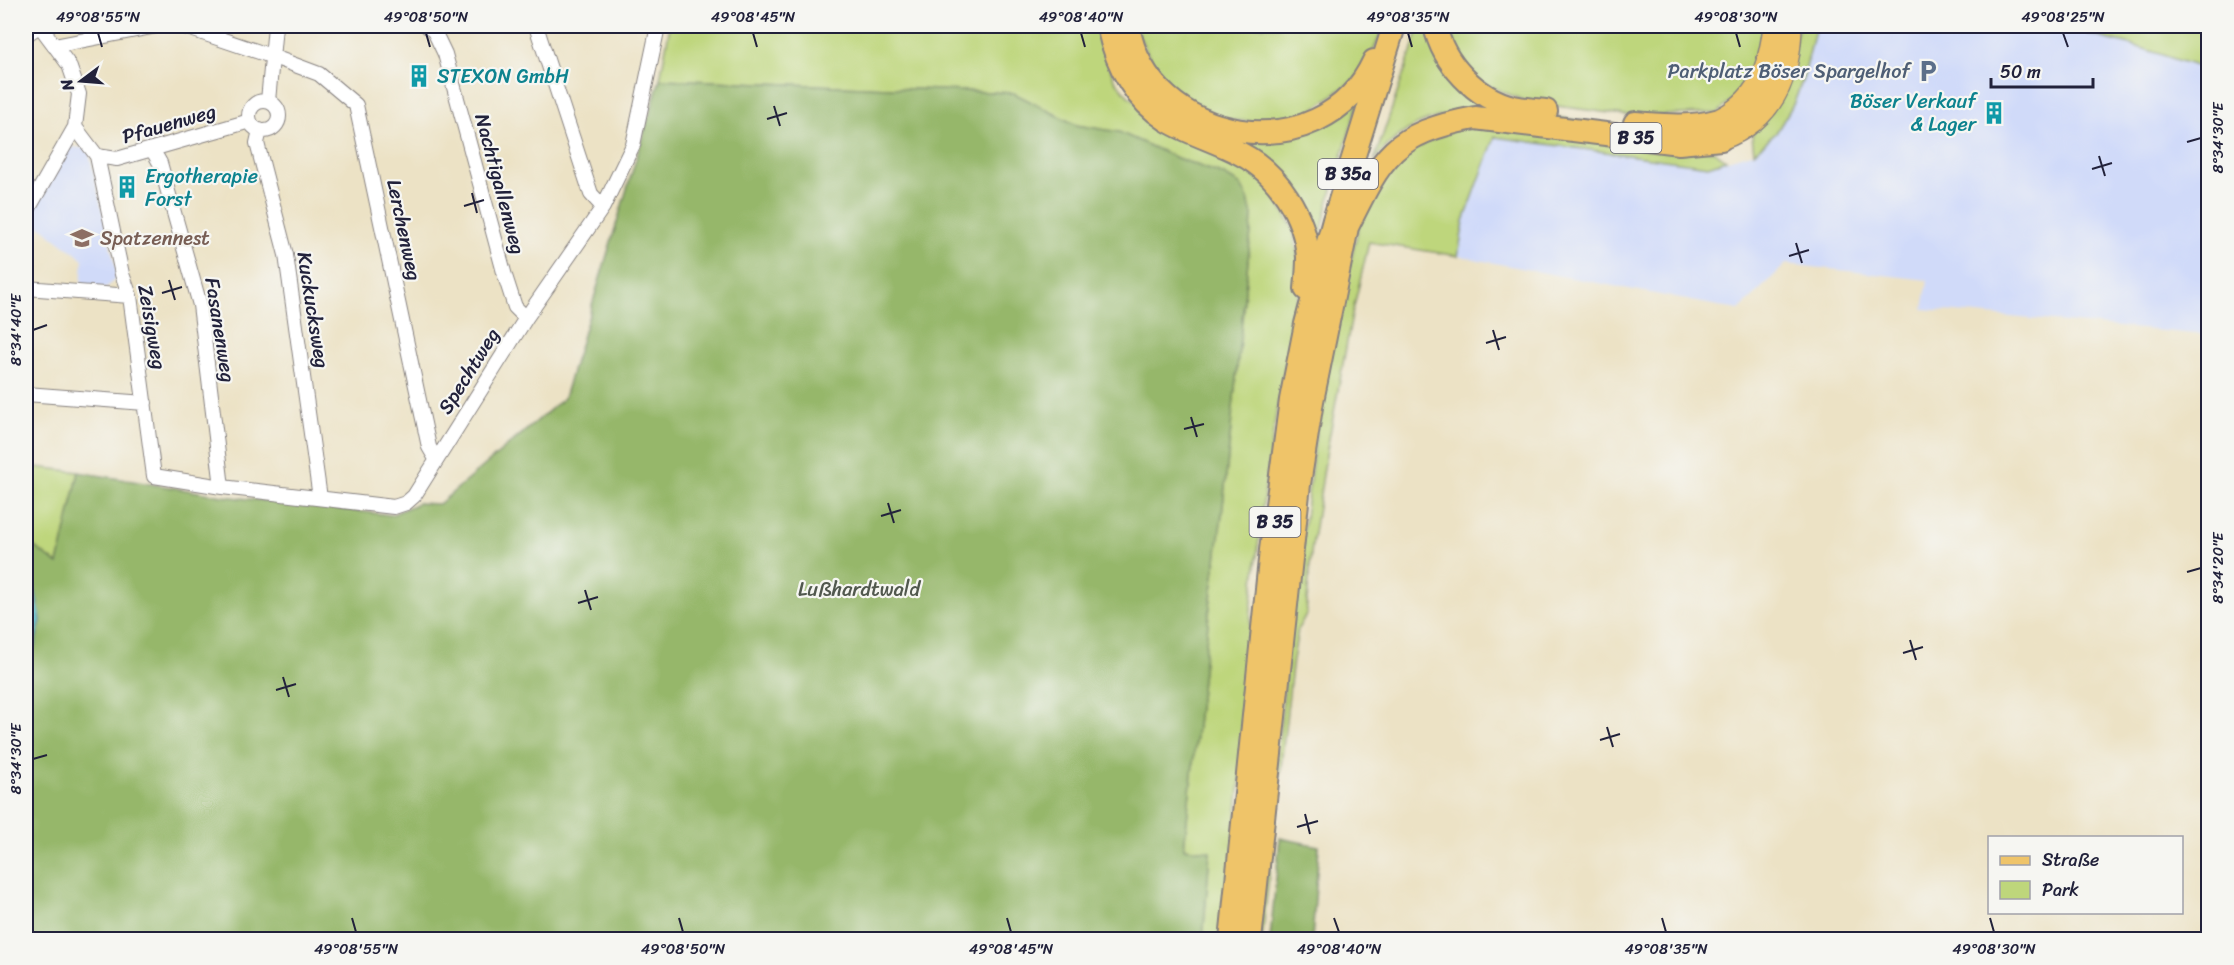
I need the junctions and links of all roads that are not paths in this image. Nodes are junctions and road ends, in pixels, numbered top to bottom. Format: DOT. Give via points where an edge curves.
graph roads {
  1 [pos="40,26"];
  2 [pos="157,26"];
  3 [pos="182,26"];
  4 [pos="275,26"];
  5 [pos="427,26"];
  6 [pos="536,26"];
  7 [pos="658,26"];
  8 [pos="1108,26"];
  9 [pos="1128,26"];
  10 [pos="1394,26"];
  11 [pos="1409,26"];
  12 [pos="1435,26"];
  13 [pos="1774,26"];
  14 [pos="1791,26"];
  15 [pos="26,35"];
  16 [pos="54,46"];
  17 [pos="271,56"];
  18 [pos="268,101"];
  19 [pos="255,126"];
  20 [pos="75,127"];
  21 [pos="1719,130"];
  22 [pos="152,149"];
  23 [pos="97,156"];
  24 [pos="603,207"];
  25 [pos="26,213"];
  26 [pos="1347,227"];
  27 [pos="26,288"];
  28 [pos="130,296"];
  29 [pos="526,318"];
  30 [pos="1305,324"];
  31 [pos="26,394"];
  32 [pos="145,403"];
  33 [pos="436,459"];
  34 [pos="153,476"];
  35 [pos="222,487"];
  36 [pos="320,498"];
  37 [pos="1231,939"];
  38 [pos="1250,939"];
  1 -- 15 [label="street"];
  1 -- 16 [label="street"];
  2 -- 16 [label="street"];
  3 -- 17 [label="street, Lerchenweg"];
  4 -- 17 [label="street"];
  5 -- 29 [label="street, Nachtigallenweg" via="434,31 445,54 505,276 515,307"];
  6 -- 24 [label="street" via="591,194"];
  7 -- 24 [label="street, Spechtweg" via="633,145"];
  8 -- 30 [label="highway, B 35" via="1120,66 1149,105 1192,133 1243,155 1267,172 1283,191 1304,235 1308,258"];
  9 -- 10 [label="highway" via="1135,56 1164,96 1211,122 1265,132 1287,131 1337,108 1367,74"];
  10 -- 30 [label="highway, B 35a"];
  11 -- 26 [label="highway, B 35a" via="1366,151"];
  12 -- 21 [label="highway" via="1444,51 1463,76 1489,97 1512,107"];
  13 -- 21 [label="main road" via="1758,85"];
  14 -- 21 [label="main road, B 35" via="1790,55 1774,99 1740,132"];
  16 -- 20 [label="street" via="69,65 79,94"];
  17 -- 18 [label="street"];
  17 -- 33 [label="street, Lerchenweg" via="319,74 356,105 429,447"];
  18 -- 19 [label="street" via="255,104 249,112"];
  18 -- 19 [label="street" via="277,108 278,123 270,130"];
  19 -- 22 [label="street, Pfauenweg"];
  19 -- 36 [label="street, Kuckucksweg" via="286,255"];
  20 -- 23 [label="street, Zeisigweg"];
  20 -- 25 [label="street"];
  21 -- 26 [label="highway, B 35" via="1679,143 1475,118 1455,122 1432,128 1396,148 1370,179"];
  22 -- 23 [label="street, Pfauenweg" via="117,159"];
  22 -- 35 [label="street, Fasanenweg" via="160,163 200,305"];
  23 -- 28 [label="street, Zeisigweg"];
  24 -- 29 [label="street, Spechtweg"];
  26 -- 38 [label="highway, B 35" via="1299,484"];
  27 -- 28 [label="street"];
  28 -- 32 [label="street, Zeisigweg"];
  29 -- 33 [label="street, Spechtweg"];
  30 -- 37 [label="highway, B 35" via="1271,550"];
  31 -- 32 [label="street"];
  32 -- 34 [label="street, Zeisigweg"];
  33 -- 36 [label="street, Spechtweg" via="406,503 394,507"];
  34 -- 35 [label="street, Spechtweg"];
  35 -- 36 [label="street, Spechtweg"];
}
